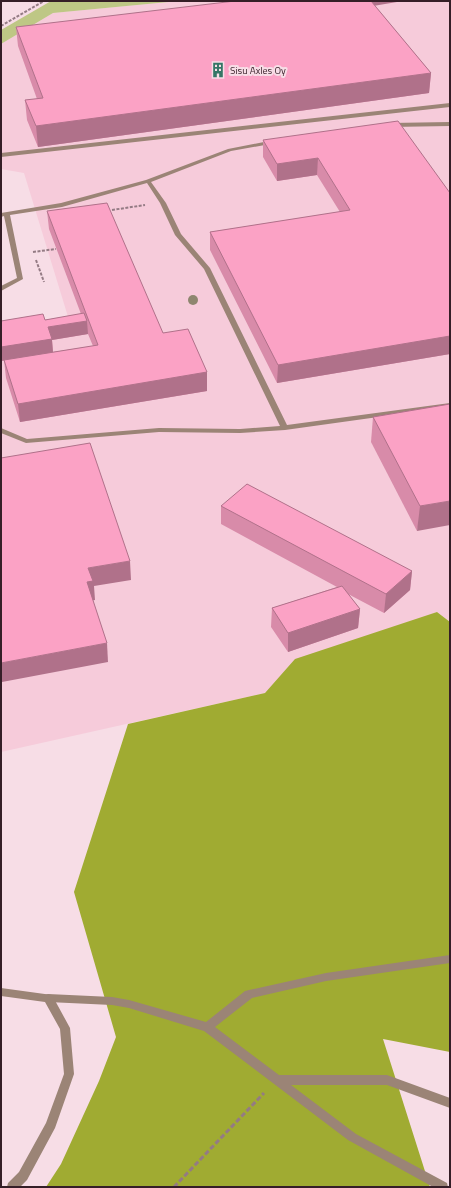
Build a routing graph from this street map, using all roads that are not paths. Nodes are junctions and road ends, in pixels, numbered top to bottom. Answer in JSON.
{"nodes":[{"id":1,"x":450,"y":105,"type":"edge"},
{"id":2,"x":450,"y":124,"type":"edge"},
{"id":3,"x":386,"y":126,"type":"edge"},
{"id":4,"x":279,"y":141,"type":"edge"},
{"id":5,"x":1,"y":155,"type":"edge"},
{"id":6,"x":148,"y":181,"type":"junction"},
{"id":7,"x":4,"y":215,"type":"edge"},
{"id":8,"x":1,"y":289,"type":"edge"},
{"id":9,"x":450,"y":405,"type":"edge"},
{"id":10,"x":285,"y":428,"type":"junction"},
{"id":11,"x":1,"y":430,"type":"edge"},
{"id":12,"x":450,"y":959,"type":"edge"},
{"id":13,"x":1,"y":992,"type":"edge"},
{"id":14,"x":48,"y":998,"type":"junction"},
{"id":15,"x":206,"y":1027,"type":"junction"},
{"id":16,"x":276,"y":1080,"type":"junction"},
{"id":17,"x":450,"y":1103,"type":"edge"},
{"id":18,"x":12,"y":1187,"type":"edge"},
{"id":19,"x":442,"y":1187,"type":"edge"}],
"edges":[{"from":1,"to":5,"type":"street"},
{"from":2,"to":3,"type":"street"},
{"from":4,"to":6,"type":"street"},
{"from":6,"to":7,"type":"street"},
{"from":6,"to":10,"type":"street"},
{"from":7,"to":8,"type":"street"},
{"from":9,"to":10,"type":"street"},
{"from":10,"to":11,"type":"street"},
{"from":12,"to":15,"type":"street"},
{"from":13,"to":14,"type":"street"},
{"from":14,"to":15,"type":"street"},
{"from":14,"to":18,"type":"street"},
{"from":15,"to":16,"type":"street"},
{"from":16,"to":17,"type":"street"},
{"from":16,"to":19,"type":"street"}]}
